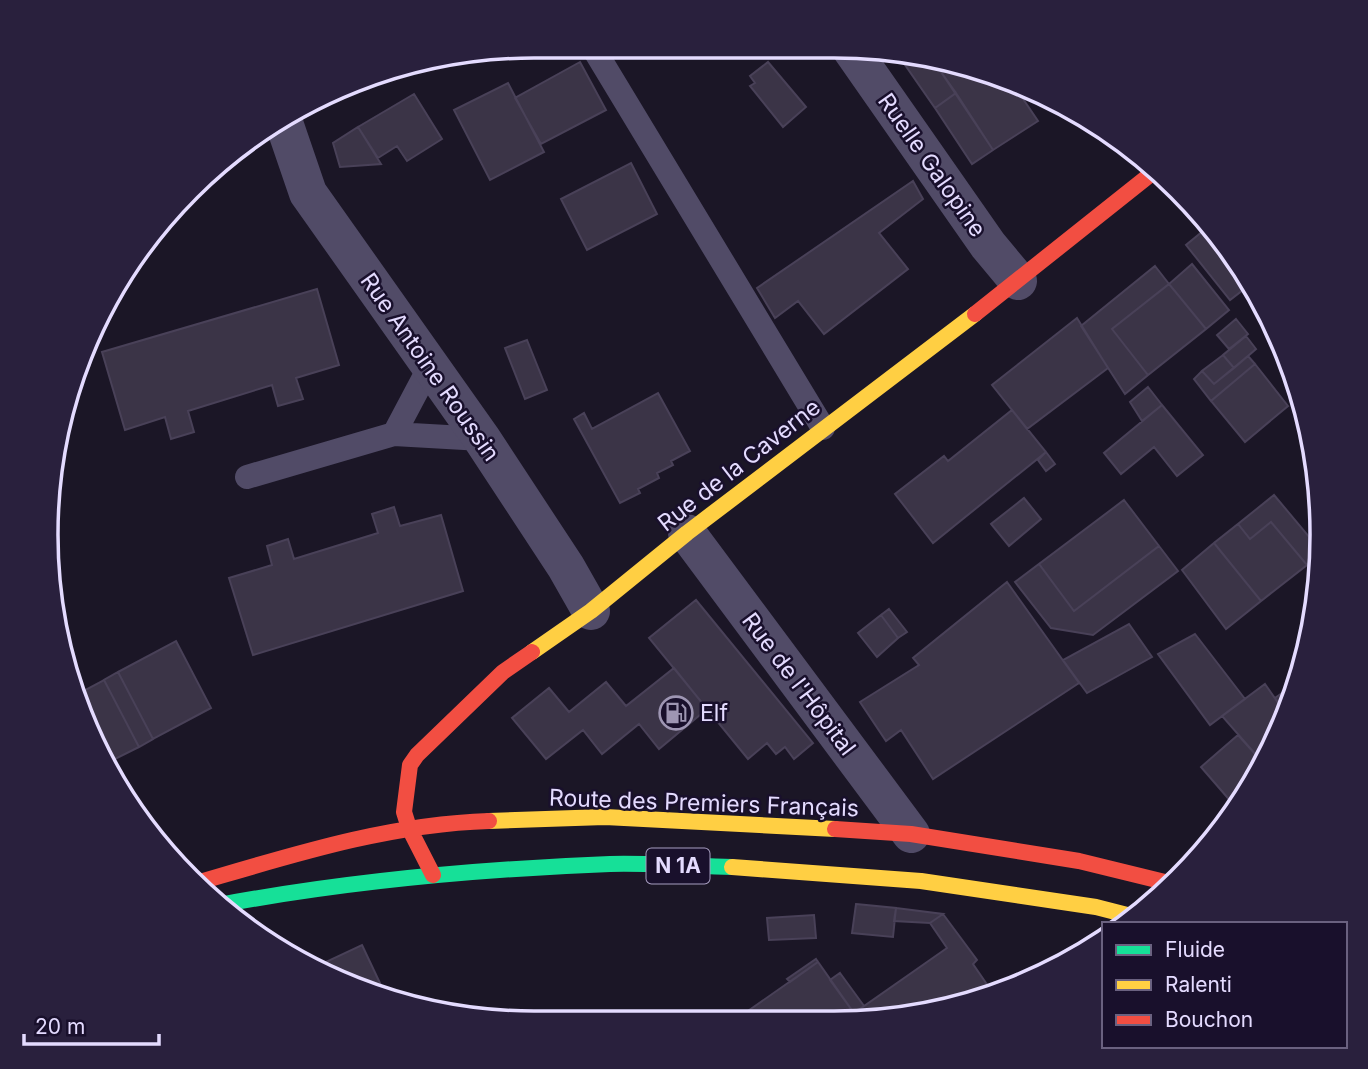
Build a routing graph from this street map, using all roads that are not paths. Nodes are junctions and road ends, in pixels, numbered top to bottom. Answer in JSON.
{"nodes":[{"id":1,"x":600,"y":58,"type":"edge"},
{"id":2,"x":857,"y":59,"type":"edge"},
{"id":3,"x":286,"y":128,"type":"edge"},
{"id":4,"x":1148,"y":176,"type":"edge"},
{"id":5,"x":1018,"y":281,"type":"junction"},
{"id":6,"x":430,"y":366,"type":"junction"},
{"id":7,"x":823,"y":428,"type":"junction"},
{"id":8,"x":394,"y":434,"type":"junction"},
{"id":9,"x":482,"y":439,"type":"junction"},
{"id":10,"x":247,"y":477,"type":"dead end"},
{"id":11,"x":687,"y":533,"type":"junction"},
{"id":12,"x":591,"y":611,"type":"junction"},
{"id":13,"x":409,"y":828,"type":"junction"},
{"id":14,"x":911,"y":834,"type":"junction"},
{"id":15,"x":433,"y":875,"type":"junction"},
{"id":16,"x":206,"y":880,"type":"edge"},
{"id":17,"x":1161,"y":881,"type":"edge"},
{"id":18,"x":232,"y":903,"type":"edge"},
{"id":19,"x":1122,"y":914,"type":"edge"}],
"edges":[{"from":1,"to":7,"type":"lane"},
{"from":2,"to":5,"type":"street","name":"Ruelle Galopine"},
{"from":3,"to":6,"type":"street","name":"Rue Antoine Roussin"},
{"from":4,"to":5,"type":"main road","name":"Rue de la Caverne"},
{"from":5,"to":7,"type":"main road","name":"Rue de la Caverne"},
{"from":6,"to":8,"type":"lane"},
{"from":6,"to":9,"type":"street","name":"Rue Antoine Roussin"},
{"from":7,"to":11,"type":"main road","name":"Rue de la Caverne"},
{"from":8,"to":9,"type":"lane"},
{"from":8,"to":10,"type":"lane"},
{"from":9,"to":12,"type":"street","name":"Rue Antoine Roussin"},
{"from":11,"to":12,"type":"main road","name":"Rue de la Caverne"},
{"from":11,"to":14,"type":"street","name":"Rue de l'Hôpital"},
{"from":12,"to":13,"type":"main road","name":"Rue de la Caverne"},
{"from":13,"to":14,"type":"main road","name":"Route des Premiers Français","number":"N 1A"},
{"from":13,"to":15,"type":"main road"},
{"from":13,"to":16,"type":"main road","name":"Route des Premiers Français","number":"N 1A"},
{"from":14,"to":17,"type":"main road","name":"Route des Premiers Français","number":"N 1A"},
{"from":15,"to":18,"type":"main road","number":"N 1A"},
{"from":15,"to":19,"type":"main road","number":"N 1A"}]}
